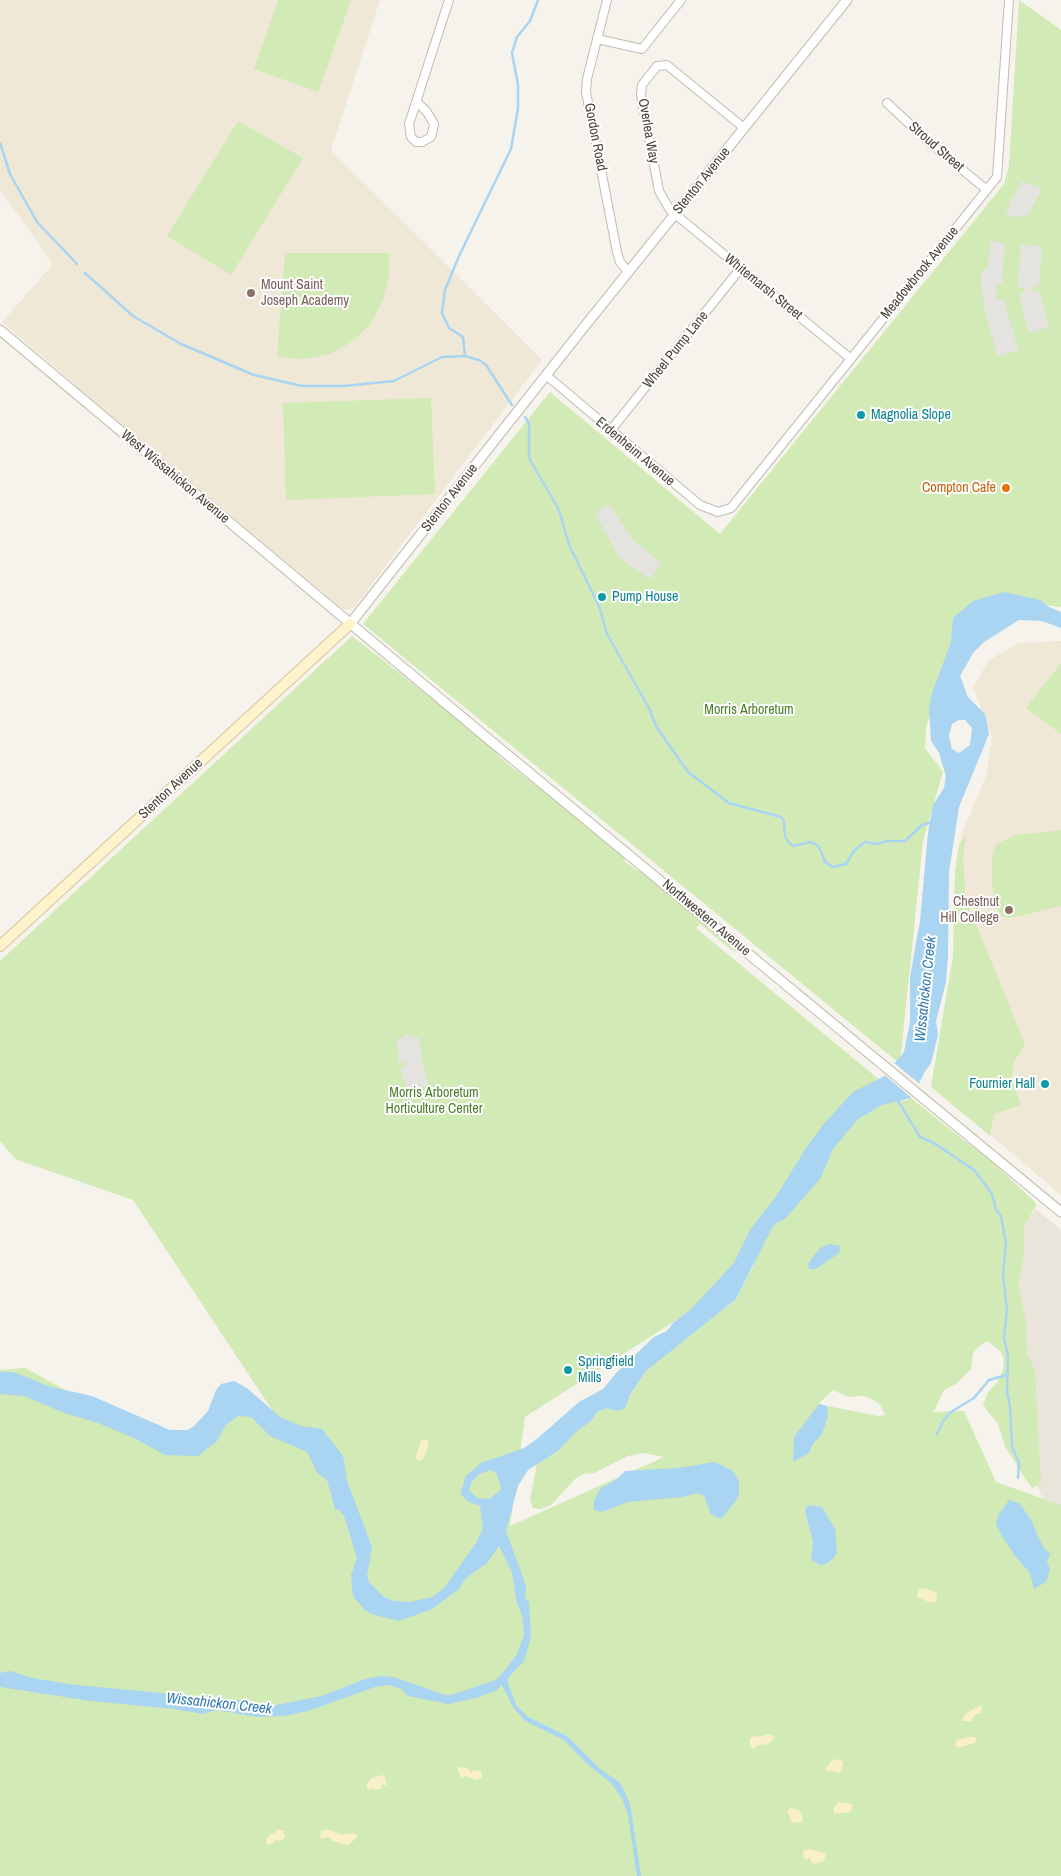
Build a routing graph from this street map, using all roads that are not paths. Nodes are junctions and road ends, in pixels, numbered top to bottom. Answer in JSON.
{"nodes":[{"id":1,"x":449,"y":0,"type":"edge"},
{"id":2,"x":607,"y":0,"type":"edge"},
{"id":3,"x":681,"y":0,"type":"edge"},
{"id":4,"x":847,"y":0,"type":"edge"},
{"id":5,"x":1009,"y":0,"type":"edge"},
{"id":6,"x":597,"y":39,"type":"junction"},
{"id":7,"x":417,"y":102,"type":"junction"},
{"id":8,"x":887,"y":103,"type":"dead end"},
{"id":9,"x":744,"y":128,"type":"junction"},
{"id":10,"x":987,"y":190,"type":"junction"},
{"id":11,"x":674,"y":215,"type":"junction"},
{"id":12,"x":740,"y":269,"type":"junction"},
{"id":13,"x":628,"y":272,"type":"junction"},
{"id":14,"x":0,"y":330,"type":"edge"},
{"id":15,"x":852,"y":359,"type":"junction"},
{"id":16,"x":546,"y":375,"type":"junction"},
{"id":17,"x":611,"y":430,"type":"junction"},
{"id":18,"x":730,"y":508,"type":"joint"},
{"id":19,"x":350,"y":624,"type":"junction"},
{"id":20,"x":0,"y":946,"type":"edge"},
{"id":21,"x":1061,"y":1212,"type":"edge"}],
"edges":[{"from":1,"to":7,"type":"street"},
{"from":2,"to":6,"type":"street","name":"Gordon Road"},
{"from":3,"to":6,"type":"street"},
{"from":4,"to":9,"type":"street","name":"Stenton Avenue"},
{"from":5,"to":10,"type":"street","name":"Meadowbrook Avenue"},
{"from":6,"to":13,"type":"street","name":"Gordon Road"},
{"from":7,"to":7,"type":"street"},
{"from":8,"to":10,"type":"street","name":"Stroud Street"},
{"from":9,"to":11,"type":"street","name":"Stenton Avenue"},
{"from":9,"to":11,"type":"street","name":"Overlea Way"},
{"from":10,"to":15,"type":"street","name":"Meadowbrook Avenue"},
{"from":11,"to":12,"type":"street","name":"Whitemarsh Street"},
{"from":11,"to":13,"type":"street","name":"Stenton Avenue"},
{"from":12,"to":15,"type":"street","name":"Whitemarsh Street"},
{"from":12,"to":17,"type":"street","name":"Wheel Pump Lane"},
{"from":13,"to":16,"type":"street","name":"Stenton Avenue"},
{"from":14,"to":19,"type":"street","name":"West Wissahickon Avenue"},
{"from":15,"to":18,"type":"street","name":"Meadowbrook Avenue"},
{"from":16,"to":17,"type":"street","name":"Erdenheim Avenue"},
{"from":16,"to":19,"type":"street","name":"Stenton Avenue"},
{"from":17,"to":18,"type":"street","name":"Erdenheim Avenue"},
{"from":19,"to":20,"type":"main road","name":"Stenton Avenue"},
{"from":19,"to":21,"type":"street","name":"Northwestern Avenue"}]}
